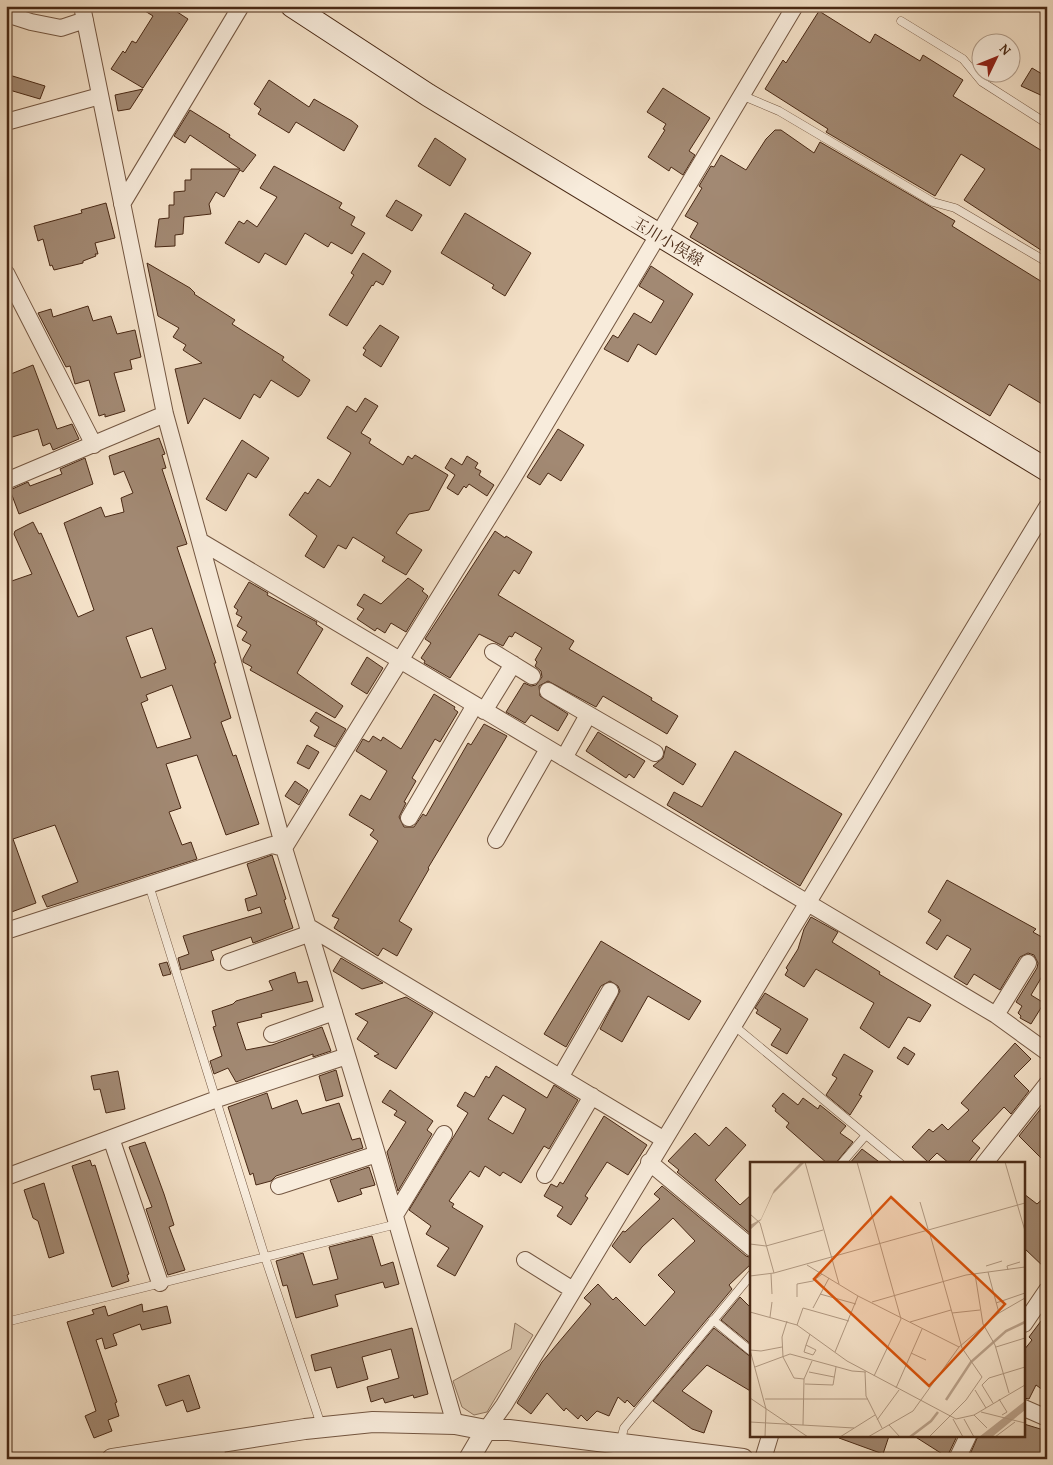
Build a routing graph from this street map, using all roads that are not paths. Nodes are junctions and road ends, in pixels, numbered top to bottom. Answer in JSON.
{"nodes":[{"id":1,"x":241,"y":6,"type":"edge"},
{"id":2,"x":292,"y":6,"type":"edge"},
{"id":3,"x":795,"y":6,"type":"edge"},
{"id":4,"x":83,"y":13,"type":"edge"},
{"id":5,"x":6,"y":14,"type":"edge"},
{"id":6,"x":901,"y":21,"type":"dead end"},
{"id":7,"x":741,"y":95,"type":"junction"},
{"id":8,"x":100,"y":96,"type":"junction"},
{"id":9,"x":1047,"y":116,"type":"edge"},
{"id":10,"x":6,"y":122,"type":"edge"},
{"id":11,"x":122,"y":204,"type":"junction"},
{"id":12,"x":657,"y":234,"type":"junction"},
{"id":13,"x":1047,"y":262,"type":"edge"},
{"id":14,"x":6,"y":273,"type":"edge"},
{"id":15,"x":165,"y":414,"type":"junction"},
{"id":16,"x":94,"y":445,"type":"junction"},
{"id":17,"x":1047,"y":470,"type":"edge"},
{"id":18,"x":6,"y":481,"type":"edge"},
{"id":19,"x":1047,"y":507,"type":"edge"},
{"id":20,"x":200,"y":541,"type":"junction"},
{"id":21,"x":493,"y":652,"type":"dead end"},
{"id":22,"x":400,"y":661,"type":"junction"},
{"id":23,"x":513,"y":664,"type":"junction"},
{"id":24,"x":532,"y":676,"type":"dead end"},
{"id":25,"x":548,"y":691,"type":"dead end"},
{"id":26,"x":479,"y":708,"type":"junction"},
{"id":27,"x":588,"y":715,"type":"junction"},
{"id":28,"x":548,"y":749,"type":"junction"},
{"id":29,"x":655,"y":753,"type":"dead end"},
{"id":30,"x":564,"y":758,"type":"junction"},
{"id":31,"x":409,"y":818,"type":"dead end"},
{"id":32,"x":496,"y":840,"type":"dead end"},
{"id":33,"x":284,"y":848,"type":"junction"},
{"id":34,"x":149,"y":885,"type":"junction"},
{"id":35,"x":807,"y":902,"type":"junction"},
{"id":36,"x":310,"y":930,"type":"junction"},
{"id":37,"x":6,"y":931,"type":"edge"},
{"id":38,"x":229,"y":962,"type":"dead end"},
{"id":39,"x":1028,"y":963,"type":"dead end"},
{"id":40,"x":610,"y":991,"type":"dead end"},
{"id":41,"x":334,"y":1012,"type":"junction"},
{"id":42,"x":996,"y":1015,"type":"junction"},
{"id":43,"x":732,"y":1024,"type":"junction"},
{"id":44,"x":272,"y":1034,"type":"dead end"},
{"id":45,"x":1047,"y":1052,"type":"edge"},
{"id":46,"x":347,"y":1056,"type":"junction"},
{"id":47,"x":561,"y":1076,"type":"junction"},
{"id":48,"x":1047,"y":1084,"type":"edge"},
{"id":49,"x":592,"y":1096,"type":"junction"},
{"id":50,"x":217,"y":1099,"type":"junction"},
{"id":51,"x":444,"y":1134,"type":"dead end"},
{"id":52,"x":866,"y":1135,"type":"junction"},
{"id":53,"x":111,"y":1138,"type":"junction"},
{"id":54,"x":663,"y":1138,"type":"junction"},
{"id":55,"x":377,"y":1154,"type":"junction"},
{"id":56,"x":649,"y":1162,"type":"junction"},
{"id":57,"x":843,"y":1162,"type":"edge"},
{"id":58,"x":899,"y":1162,"type":"edge"},
{"id":59,"x":986,"y":1162,"type":"edge"},
{"id":60,"x":545,"y":1175,"type":"dead end"},
{"id":61,"x":6,"y":1178,"type":"edge"},
{"id":62,"x":278,"y":1186,"type":"dead end"},
{"id":63,"x":396,"y":1220,"type":"junction"},
{"id":64,"x":750,"y":1246,"type":"edge"},
{"id":65,"x":265,"y":1257,"type":"junction"},
{"id":66,"x":525,"y":1260,"type":"dead end"},
{"id":67,"x":750,"y":1276,"type":"edge"},
{"id":68,"x":160,"y":1283,"type":"junction"},
{"id":69,"x":572,"y":1290,"type":"junction"},
{"id":70,"x":1047,"y":1290,"type":"edge"},
{"id":71,"x":1026,"y":1314,"type":"edge"},
{"id":72,"x":713,"y":1320,"type":"junction"},
{"id":73,"x":6,"y":1322,"type":"edge"},
{"id":74,"x":750,"y":1350,"type":"edge"},
{"id":75,"x":1026,"y":1409,"type":"edge"},
{"id":76,"x":1047,"y":1418,"type":"edge"},
{"id":77,"x":455,"y":1424,"type":"junction"},
{"id":78,"x":322,"y":1427,"type":"junction"},
{"id":79,"x":486,"y":1430,"type":"junction"},
{"id":80,"x":769,"y":1438,"type":"edge"},
{"id":81,"x":967,"y":1438,"type":"edge"},
{"id":82,"x":620,"y":1443,"type":"junction"},
{"id":83,"x":220,"y":1450,"type":"edge"},
{"id":84,"x":112,"y":1459,"type":"edge"},
{"id":85,"x":468,"y":1459,"type":"edge"},
{"id":86,"x":743,"y":1459,"type":"edge"},
{"id":87,"x":763,"y":1459,"type":"edge"},
{"id":88,"x":957,"y":1459,"type":"edge"}],
"edges":[{"from":1,"to":11,"type":"street"},
{"from":2,"to":12,"type":"main road","name":"玉川小俣線"},
{"from":3,"to":7,"type":"street"},
{"from":4,"to":5,"type":"street"},
{"from":4,"to":8,"type":"street"},
{"from":6,"to":9,"type":"lane"},
{"from":7,"to":12,"type":"street"},
{"from":7,"to":13,"type":"lane"},
{"from":8,"to":10,"type":"street"},
{"from":8,"to":11,"type":"street"},
{"from":11,"to":15,"type":"street"},
{"from":12,"to":17,"type":"main road","name":"玉川小俣線"},
{"from":12,"to":22,"type":"street"},
{"from":14,"to":16,"type":"street"},
{"from":15,"to":16,"type":"street"},
{"from":15,"to":20,"type":"street"},
{"from":16,"to":18,"type":"street"},
{"from":19,"to":35,"type":"street"},
{"from":20,"to":22,"type":"street"},
{"from":20,"to":33,"type":"street"},
{"from":21,"to":23,"type":"street"},
{"from":22,"to":26,"type":"street"},
{"from":22,"to":33,"type":"street"},
{"from":23,"to":24,"type":"street"},
{"from":23,"to":26,"type":"street"},
{"from":25,"to":27,"type":"street"},
{"from":26,"to":28,"type":"street"},
{"from":26,"to":31,"type":"street"},
{"from":27,"to":29,"type":"street"},
{"from":27,"to":30,"type":"street"},
{"from":28,"to":30,"type":"street"},
{"from":28,"to":32,"type":"street"},
{"from":30,"to":35,"type":"street"},
{"from":33,"to":34,"type":"street"},
{"from":33,"to":36,"type":"street"},
{"from":34,"to":37,"type":"street"},
{"from":34,"to":50,"type":"lane"},
{"from":35,"to":42,"type":"street"},
{"from":35,"to":43,"type":"street"},
{"from":36,"to":38,"type":"street"},
{"from":36,"to":41,"type":"street"},
{"from":36,"to":47,"type":"street"},
{"from":39,"to":42,"type":"street"},
{"from":40,"to":47,"type":"street"},
{"from":41,"to":44,"type":"street"},
{"from":41,"to":46,"type":"street"},
{"from":42,"to":45,"type":"street"},
{"from":43,"to":52,"type":"lane"},
{"from":43,"to":54,"type":"street"},
{"from":46,"to":50,"type":"street"},
{"from":46,"to":55,"type":"street"},
{"from":47,"to":49,"type":"street"},
{"from":48,"to":59,"type":"street"},
{"from":49,"to":54,"type":"street"},
{"from":49,"to":60,"type":"street"},
{"from":50,"to":53,"type":"street"},
{"from":50,"to":65,"type":"lane"},
{"from":51,"to":63,"type":"street"},
{"from":52,"to":57,"type":"lane"},
{"from":52,"to":58,"type":"lane"},
{"from":53,"to":61,"type":"street"},
{"from":53,"to":68,"type":"street"},
{"from":54,"to":56,"type":"street"},
{"from":55,"to":62,"type":"street"},
{"from":55,"to":63,"type":"street"},
{"from":56,"to":64,"type":"street"},
{"from":56,"to":69,"type":"street"},
{"from":63,"to":65,"type":"lane"},
{"from":63,"to":77,"type":"street"},
{"from":65,"to":68,"type":"lane"},
{"from":65,"to":78,"type":"lane"},
{"from":66,"to":69,"type":"street"},
{"from":67,"to":72,"type":"lane"},
{"from":68,"to":73,"type":"lane"},
{"from":69,"to":79,"type":"street"},
{"from":70,"to":71,"type":"street"},
{"from":72,"to":74,"type":"lane"},
{"from":72,"to":82,"type":"lane"},
{"from":75,"to":76,"type":"street"},
{"from":77,"to":78,"type":"street"},
{"from":77,"to":79,"type":"street"},
{"from":78,"to":83,"type":"street"},
{"from":79,"to":82,"type":"street"},
{"from":79,"to":85,"type":"street"},
{"from":80,"to":87,"type":"street"},
{"from":81,"to":88,"type":"street"},
{"from":82,"to":86,"type":"street"},
{"from":83,"to":84,"type":"street"}]}
